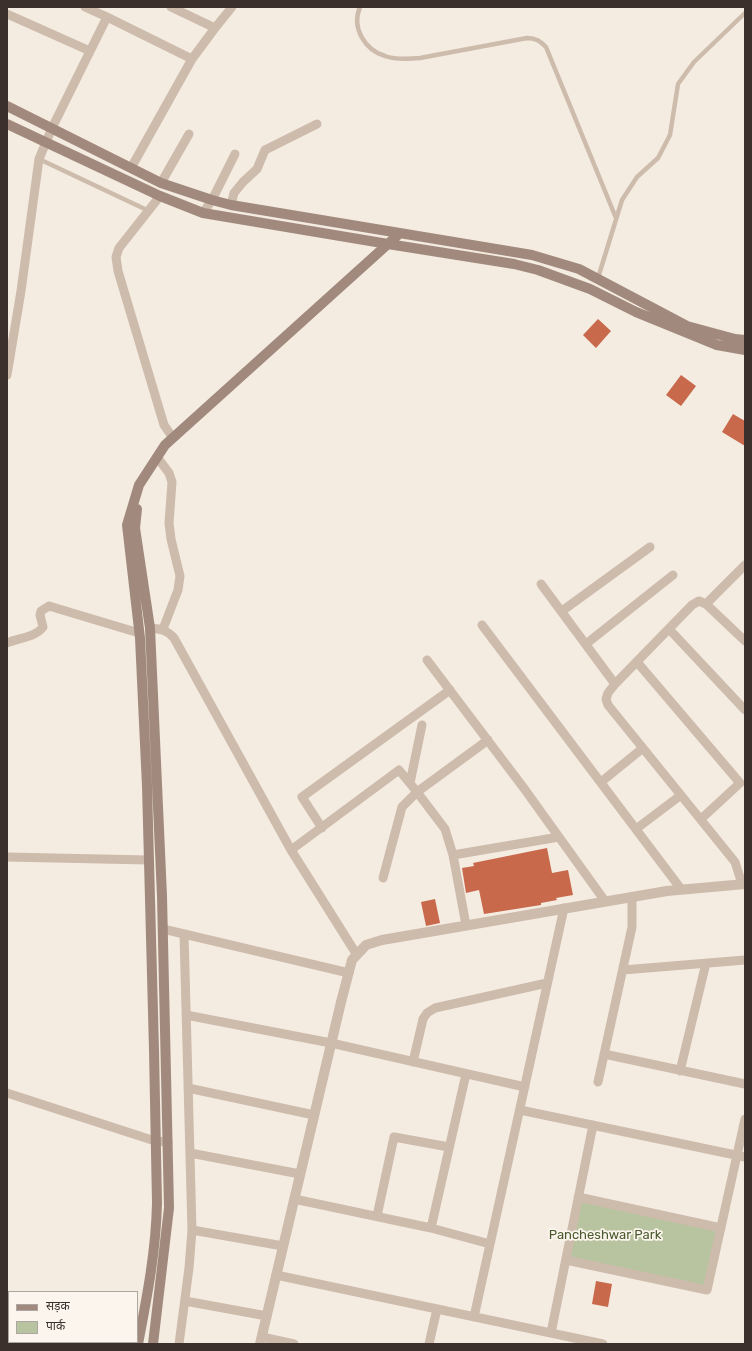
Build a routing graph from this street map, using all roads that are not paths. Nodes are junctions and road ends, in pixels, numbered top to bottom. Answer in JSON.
{"nodes":[{"id":1,"x":85,"y":7,"type":"edge"},
{"id":2,"x":171,"y":7,"type":"edge"},
{"id":3,"x":232,"y":7,"type":"edge"},
{"id":4,"x":360,"y":7,"type":"edge"},
{"id":5,"x":745,"y":13,"type":"edge"},
{"id":6,"x":7,"y":14,"type":"edge"},
{"id":7,"x":107,"y":17,"type":"junction"},
{"id":8,"x":215,"y":28,"type":"junction"},
{"id":9,"x":90,"y":51,"type":"junction"},
{"id":10,"x":192,"y":59,"type":"junction"},
{"id":11,"x":7,"y":106,"type":"edge"},
{"id":12,"x":7,"y":124,"type":"edge"},
{"id":13,"x":317,"y":124,"type":"dead end"},
{"id":14,"x":52,"y":128,"type":"junction"},
{"id":15,"x":189,"y":134,"type":"dead end"},
{"id":16,"x":45,"y":143,"type":"junction"},
{"id":17,"x":235,"y":154,"type":"dead end"},
{"id":18,"x":39,"y":159,"type":"junction"},
{"id":19,"x":131,"y":168,"type":"junction"},
{"id":20,"x":161,"y":182,"type":"junction"},
{"id":21,"x":160,"y":196,"type":"junction"},
{"id":22,"x":212,"y":200,"type":"junction"},
{"id":23,"x":230,"y":205,"type":"junction"},
{"id":24,"x":149,"y":211,"type":"junction"},
{"id":25,"x":203,"y":213,"type":"junction"},
{"id":26,"x":616,"y":218,"type":"junction"},
{"id":27,"x":399,"y":234,"type":"junction"},
{"id":28,"x":388,"y":244,"type":"junction"},
{"id":29,"x":598,"y":278,"type":"junction"},
{"id":30,"x":745,"y":340,"type":"edge"},
{"id":31,"x":745,"y":350,"type":"edge"},
{"id":32,"x":7,"y":375,"type":"edge"},
{"id":33,"x":173,"y":438,"type":"junction"},
{"id":34,"x":157,"y":457,"type":"junction"},
{"id":35,"x":139,"y":485,"type":"junction"},
{"id":36,"x":650,"y":546,"type":"dead end"},
{"id":37,"x":745,"y":565,"type":"edge"},
{"id":38,"x":673,"y":574,"type":"dead end"},
{"id":39,"x":541,"y":584,"type":"dead end"},
{"id":40,"x":706,"y":604,"type":"junction"},
{"id":41,"x":562,"y":611,"type":"junction"},
{"id":42,"x":482,"y":625,"type":"dead end"},
{"id":43,"x":150,"y":628,"type":"junction"},
{"id":44,"x":162,"y":629,"type":"junction"},
{"id":45,"x":669,"y":629,"type":"junction"},
{"id":46,"x":139,"y":633,"type":"junction"},
{"id":47,"x":745,"y":641,"type":"edge"},
{"id":48,"x":7,"y":643,"type":"edge"},
{"id":49,"x":586,"y":644,"type":"junction"},
{"id":50,"x":427,"y":660,"type":"dead end"},
{"id":51,"x":637,"y":662,"type":"junction"},
{"id":52,"x":616,"y":684,"type":"junction"},
{"id":53,"x":450,"y":690,"type":"junction"},
{"id":54,"x":745,"y":710,"type":"edge"},
{"id":55,"x":422,"y":725,"type":"dead end"},
{"id":56,"x":488,"y":740,"type":"junction"},
{"id":57,"x":643,"y":748,"type":"junction"},
{"id":58,"x":601,"y":782,"type":"junction"},
{"id":59,"x":410,"y":783,"type":"junction"},
{"id":60,"x":742,"y":786,"type":"edge"},
{"id":61,"x":417,"y":792,"type":"junction"},
{"id":62,"x":682,"y":795,"type":"junction"},
{"id":63,"x":701,"y":819,"type":"junction"},
{"id":64,"x":322,"y":828,"type":"junction"},
{"id":65,"x":636,"y":829,"type":"junction"},
{"id":66,"x":559,"y":837,"type":"junction"},
{"id":67,"x":291,"y":850,"type":"junction"},
{"id":68,"x":453,"y":855,"type":"junction"},
{"id":69,"x":7,"y":857,"type":"edge"},
{"id":70,"x":149,"y":860,"type":"junction"},
{"id":71,"x":383,"y":878,"type":"dead end"},
{"id":72,"x":744,"y":884,"type":"edge"},
{"id":73,"x":681,"y":890,"type":"junction"},
{"id":74,"x":632,"y":897,"type":"junction"},
{"id":75,"x":605,"y":901,"type":"junction"},
{"id":76,"x":564,"y":908,"type":"junction"},
{"id":77,"x":466,"y":925,"type":"junction"},
{"id":78,"x":163,"y":930,"type":"junction"},
{"id":79,"x":184,"y":934,"type":"junction"},
{"id":80,"x":357,"y":955,"type":"junction"},
{"id":81,"x":745,"y":960,"type":"edge"},
{"id":82,"x":706,"y":963,"type":"junction"},
{"id":83,"x":623,"y":970,"type":"junction"},
{"id":84,"x":349,"y":973,"type":"junction"},
{"id":85,"x":547,"y":983,"type":"junction"},
{"id":86,"x":186,"y":1016,"type":"junction"},
{"id":87,"x":331,"y":1043,"type":"junction"},
{"id":88,"x":604,"y":1054,"type":"junction"},
{"id":89,"x":413,"y":1062,"type":"junction"},
{"id":90,"x":680,"y":1070,"type":"junction"},
{"id":91,"x":466,"y":1074,"type":"junction"},
{"id":92,"x":598,"y":1082,"type":"dead end"},
{"id":93,"x":745,"y":1084,"type":"edge"},
{"id":94,"x":524,"y":1087,"type":"junction"},
{"id":95,"x":188,"y":1088,"type":"junction"},
{"id":96,"x":7,"y":1093,"type":"edge"},
{"id":97,"x":520,"y":1110,"type":"junction"},
{"id":98,"x":314,"y":1115,"type":"junction"},
{"id":99,"x":745,"y":1119,"type":"edge"},
{"id":100,"x":593,"y":1125,"type":"junction"},
{"id":101,"x":155,"y":1141,"type":"junction"},
{"id":102,"x":168,"y":1142,"type":"junction"},
{"id":103,"x":449,"y":1147,"type":"junction"},
{"id":104,"x":190,"y":1153,"type":"junction"},
{"id":105,"x":741,"y":1156,"type":"edge"},
{"id":106,"x":300,"y":1174,"type":"junction"},
{"id":107,"x":578,"y":1197,"type":"junction"},
{"id":108,"x":294,"y":1199,"type":"junction"},
{"id":109,"x":377,"y":1216,"type":"junction"},
{"id":110,"x":431,"y":1228,"type":"junction"},
{"id":111,"x":721,"y":1228,"type":"junction"},
{"id":112,"x":192,"y":1230,"type":"junction"},
{"id":113,"x":490,"y":1244,"type":"junction"},
{"id":114,"x":283,"y":1246,"type":"junction"},
{"id":115,"x":566,"y":1260,"type":"junction"},
{"id":116,"x":276,"y":1275,"type":"junction"},
{"id":117,"x":185,"y":1301,"type":"junction"},
{"id":118,"x":437,"y":1309,"type":"junction"},
{"id":119,"x":267,"y":1316,"type":"junction"},
{"id":120,"x":474,"y":1317,"type":"junction"},
{"id":121,"x":139,"y":1330,"type":"edge"},
{"id":122,"x":551,"y":1333,"type":"junction"},
{"id":123,"x":261,"y":1340,"type":"edge"},
{"id":124,"x":138,"y":1344,"type":"edge"},
{"id":125,"x":154,"y":1344,"type":"edge"},
{"id":126,"x":179,"y":1344,"type":"edge"},
{"id":127,"x":294,"y":1344,"type":"edge"},
{"id":128,"x":428,"y":1344,"type":"edge"},
{"id":129,"x":603,"y":1344,"type":"edge"}],
"edges":[{"from":1,"to":7,"type":"street"},
{"from":2,"to":8,"type":"street"},
{"from":3,"to":8,"type":"street"},
{"from":4,"to":26,"type":"lane"},
{"from":5,"to":26,"type":"lane"},
{"from":6,"to":9,"type":"street"},
{"from":7,"to":9,"type":"street"},
{"from":7,"to":10,"type":"street"},
{"from":8,"to":10,"type":"street"},
{"from":9,"to":14,"type":"street"},
{"from":10,"to":19,"type":"street"},
{"from":11,"to":14,"type":"main road"},
{"from":12,"to":16,"type":"main road"},
{"from":13,"to":23,"type":"street"},
{"from":14,"to":16,"type":"street"},
{"from":14,"to":19,"type":"main road"},
{"from":15,"to":20,"type":"street"},
{"from":16,"to":18,"type":"street"},
{"from":16,"to":21,"type":"main road"},
{"from":17,"to":22,"type":"street"},
{"from":18,"to":24,"type":"lane"},
{"from":18,"to":32,"type":"street"},
{"from":19,"to":20,"type":"main road"},
{"from":20,"to":22,"type":"main road"},
{"from":21,"to":24,"type":"street"},
{"from":21,"to":25,"type":"main road"},
{"from":22,"to":23,"type":"main road"},
{"from":22,"to":25,"type":"street"},
{"from":23,"to":27,"type":"main road"},
{"from":24,"to":33,"type":"street"},
{"from":25,"to":28,"type":"main road"},
{"from":26,"to":29,"type":"lane"},
{"from":27,"to":28,"type":"main road"},
{"from":27,"to":29,"type":"main road"},
{"from":28,"to":31,"type":"main road"},
{"from":28,"to":33,"type":"main road"},
{"from":29,"to":30,"type":"main road"},
{"from":33,"to":34,"type":"main road"},
{"from":34,"to":35,"type":"main road"},
{"from":34,"to":44,"type":"street"},
{"from":35,"to":43,"type":"main road"},
{"from":35,"to":46,"type":"main road"},
{"from":36,"to":41,"type":"street"},
{"from":37,"to":40,"type":"street"},
{"from":38,"to":49,"type":"street"},
{"from":39,"to":41,"type":"street"},
{"from":40,"to":45,"type":"street"},
{"from":40,"to":47,"type":"street"},
{"from":41,"to":49,"type":"street"},
{"from":42,"to":58,"type":"street"},
{"from":43,"to":44,"type":"street"},
{"from":43,"to":78,"type":"main road"},
{"from":44,"to":67,"type":"street"},
{"from":45,"to":51,"type":"street"},
{"from":45,"to":54,"type":"street"},
{"from":46,"to":48,"type":"street"},
{"from":46,"to":70,"type":"main road"},
{"from":49,"to":52,"type":"street"},
{"from":50,"to":53,"type":"street"},
{"from":51,"to":52,"type":"street"},
{"from":51,"to":60,"type":"street"},
{"from":52,"to":57,"type":"street"},
{"from":53,"to":56,"type":"street"},
{"from":53,"to":64,"type":"street"},
{"from":55,"to":59,"type":"street"},
{"from":56,"to":61,"type":"street"},
{"from":56,"to":66,"type":"street"},
{"from":57,"to":58,"type":"street"},
{"from":57,"to":62,"type":"street"},
{"from":58,"to":65,"type":"street"},
{"from":59,"to":61,"type":"street"},
{"from":59,"to":64,"type":"street"},
{"from":60,"to":63,"type":"street"},
{"from":61,"to":68,"type":"street"},
{"from":61,"to":71,"type":"street"},
{"from":62,"to":63,"type":"street"},
{"from":62,"to":65,"type":"street"},
{"from":63,"to":72,"type":"street"},
{"from":64,"to":67,"type":"street"},
{"from":65,"to":73,"type":"street"},
{"from":66,"to":68,"type":"street"},
{"from":66,"to":75,"type":"street"},
{"from":67,"to":80,"type":"street"},
{"from":68,"to":77,"type":"street"},
{"from":69,"to":70,"type":"street"},
{"from":70,"to":101,"type":"main road"},
{"from":72,"to":73,"type":"street"},
{"from":73,"to":74,"type":"street"},
{"from":74,"to":75,"type":"street"},
{"from":74,"to":83,"type":"street"},
{"from":75,"to":76,"type":"street"},
{"from":76,"to":77,"type":"street"},
{"from":76,"to":85,"type":"street"},
{"from":77,"to":80,"type":"street"},
{"from":78,"to":79,"type":"street"},
{"from":78,"to":102,"type":"main road"},
{"from":79,"to":84,"type":"street"},
{"from":79,"to":86,"type":"street"},
{"from":80,"to":84,"type":"street"},
{"from":81,"to":82,"type":"street"},
{"from":82,"to":83,"type":"street"},
{"from":82,"to":90,"type":"street"},
{"from":83,"to":88,"type":"street"},
{"from":84,"to":87,"type":"street"},
{"from":85,"to":89,"type":"street"},
{"from":85,"to":94,"type":"street"},
{"from":86,"to":87,"type":"street"},
{"from":86,"to":95,"type":"street"},
{"from":87,"to":89,"type":"street"},
{"from":87,"to":98,"type":"street"},
{"from":88,"to":90,"type":"street"},
{"from":88,"to":92,"type":"street"},
{"from":89,"to":91,"type":"street"},
{"from":90,"to":93,"type":"street"},
{"from":91,"to":94,"type":"street"},
{"from":91,"to":103,"type":"street"},
{"from":94,"to":97,"type":"street"},
{"from":95,"to":98,"type":"street"},
{"from":95,"to":104,"type":"street"},
{"from":96,"to":101,"type":"street"},
{"from":97,"to":100,"type":"street"},
{"from":97,"to":113,"type":"street"},
{"from":98,"to":106,"type":"street"},
{"from":99,"to":105,"type":"street"},
{"from":100,"to":105,"type":"street"},
{"from":100,"to":107,"type":"street"},
{"from":101,"to":102,"type":"street"},
{"from":101,"to":121,"type":"main road"},
{"from":102,"to":125,"type":"main road"},
{"from":103,"to":109,"type":"street"},
{"from":103,"to":110,"type":"street"},
{"from":104,"to":106,"type":"street"},
{"from":104,"to":112,"type":"street"},
{"from":105,"to":111,"type":"street"},
{"from":106,"to":108,"type":"street"},
{"from":107,"to":111,"type":"street"},
{"from":107,"to":115,"type":"street"},
{"from":108,"to":109,"type":"street"},
{"from":108,"to":114,"type":"street"},
{"from":109,"to":110,"type":"street"},
{"from":110,"to":113,"type":"street"},
{"from":111,"to":115,"type":"street"},
{"from":112,"to":114,"type":"street"},
{"from":112,"to":117,"type":"street"},
{"from":113,"to":120,"type":"street"},
{"from":114,"to":116,"type":"street"},
{"from":115,"to":122,"type":"street"},
{"from":116,"to":118,"type":"street"},
{"from":116,"to":119,"type":"street"},
{"from":117,"to":119,"type":"street"},
{"from":117,"to":126,"type":"street"},
{"from":118,"to":120,"type":"street"},
{"from":118,"to":128,"type":"street"},
{"from":119,"to":123,"type":"street"},
{"from":120,"to":122,"type":"street"},
{"from":121,"to":124,"type":"main road"},
{"from":122,"to":129,"type":"street"},
{"from":123,"to":127,"type":"street"}]}
